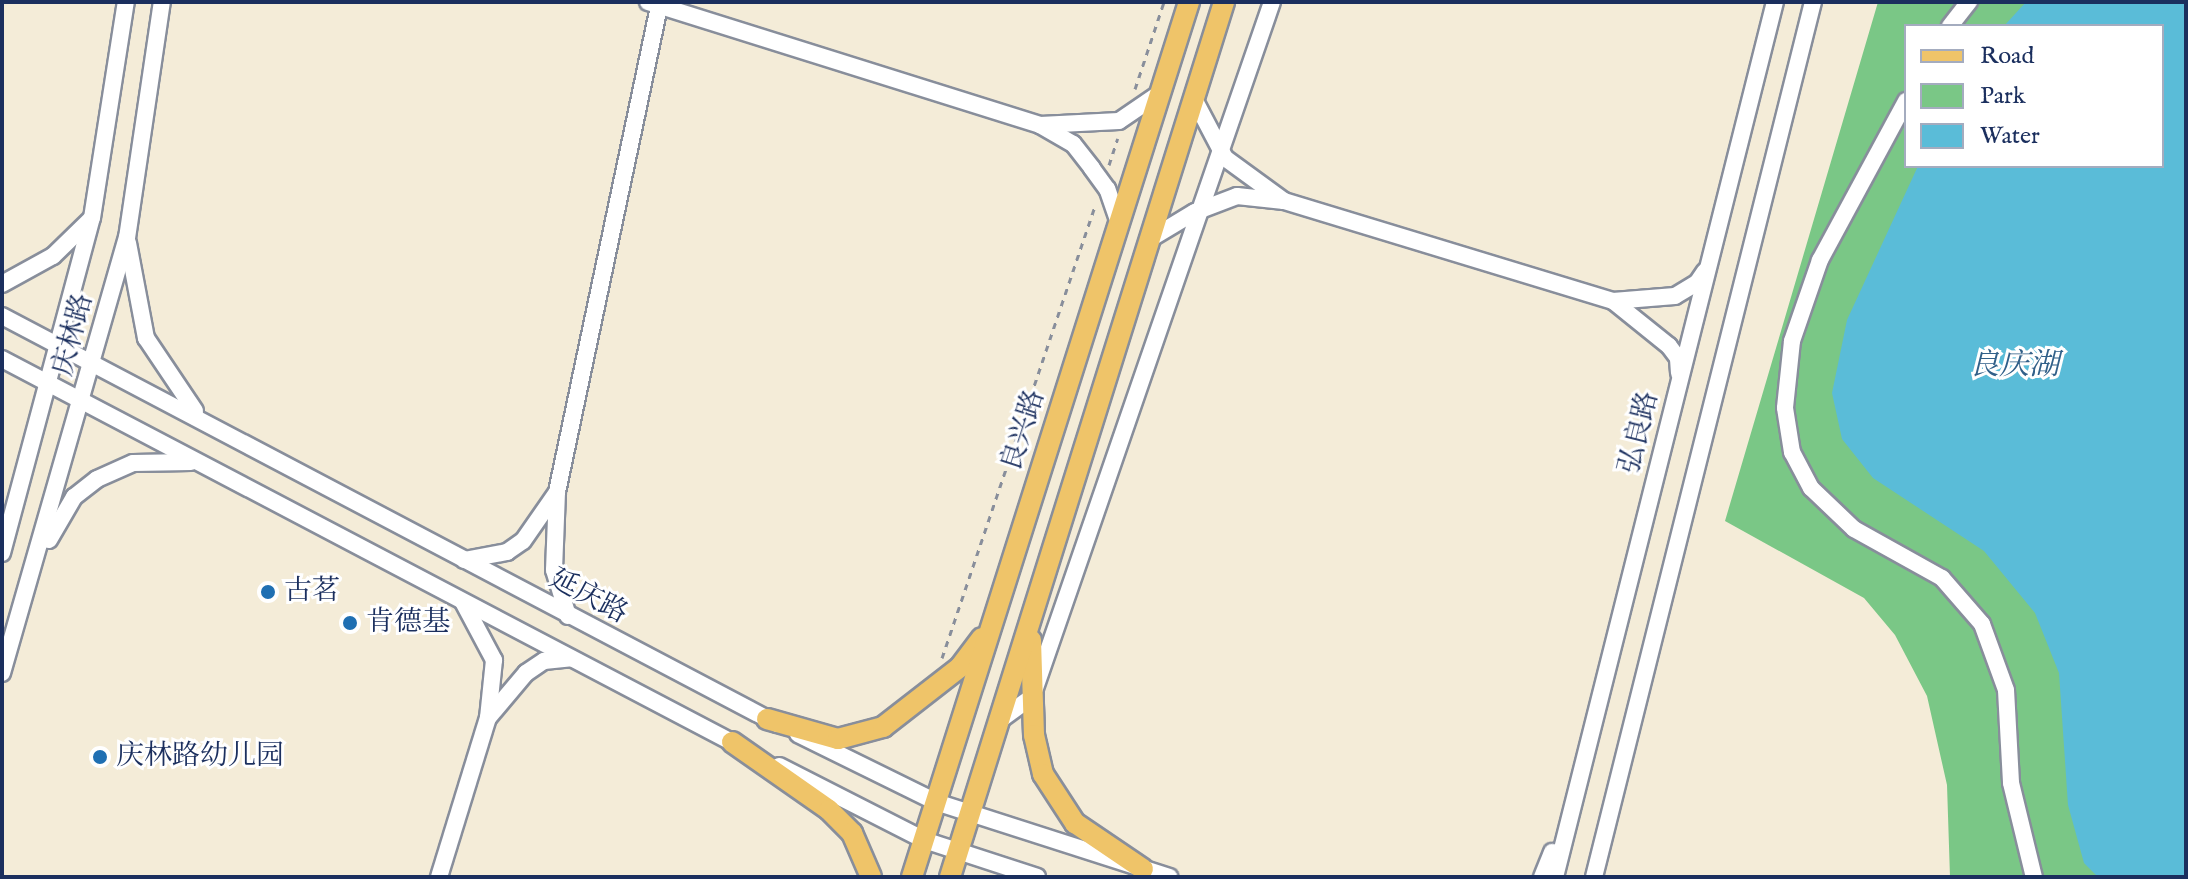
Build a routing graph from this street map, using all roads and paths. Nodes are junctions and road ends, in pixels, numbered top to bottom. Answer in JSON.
{"nodes":[{"id":1,"x":126,"y":2,"type":"edge"},
{"id":2,"x":162,"y":2,"type":"edge"},
{"id":3,"x":1164,"y":2,"type":"edge"},
{"id":4,"x":1189,"y":2,"type":"edge"},
{"id":5,"x":1224,"y":2,"type":"edge"},
{"id":6,"x":1272,"y":2,"type":"edge"},
{"id":7,"x":1775,"y":2,"type":"edge"},
{"id":8,"x":1813,"y":2,"type":"edge"},
{"id":9,"x":1969,"y":2,"type":"edge"},
{"id":10,"x":656,"y":3,"type":"edge"},
{"id":11,"x":1952,"y":24,"type":"edge"},
{"id":12,"x":1160,"y":93,"type":"junction"},
{"id":13,"x":1194,"y":99,"type":"junction"},
{"id":14,"x":1904,"y":105,"type":"edge"},
{"id":15,"x":1125,"y":116,"type":"junction"},
{"id":16,"x":1040,"y":125,"type":"junction"},
{"id":17,"x":1221,"y":150,"type":"junction"},
{"id":18,"x":1103,"y":183,"type":"junction"},
{"id":19,"x":1284,"y":201,"type":"junction"},
{"id":20,"x":1200,"y":210,"type":"junction"},
{"id":21,"x":92,"y":218,"type":"junction"},
{"id":22,"x":1119,"y":223,"type":"junction"},
{"id":23,"x":127,"y":238,"type":"junction"},
{"id":24,"x":1150,"y":239,"type":"junction"},
{"id":25,"x":1709,"y":266,"type":"junction"},
{"id":26,"x":2,"y":284,"type":"edge"},
{"id":27,"x":1613,"y":301,"type":"junction"},
{"id":28,"x":2,"y":316,"type":"edge"},
{"id":29,"x":61,"y":343,"type":"junction"},
{"id":30,"x":2,"y":359,"type":"edge"},
{"id":31,"x":93,"y":360,"type":"junction"},
{"id":32,"x":1680,"y":380,"type":"junction"},
{"id":33,"x":50,"y":386,"type":"junction"},
{"id":34,"x":83,"y":401,"type":"junction"},
{"id":35,"x":198,"y":416,"type":"junction"},
{"id":36,"x":198,"y":462,"type":"junction"},
{"id":37,"x":557,"y":492,"type":"junction"},
{"id":38,"x":2,"y":553,"type":"edge"},
{"id":39,"x":464,"y":560,"type":"junction"},
{"id":40,"x":36,"y":562,"type":"junction"},
{"id":41,"x":462,"y":601,"type":"junction"},
{"id":42,"x":568,"y":616,"type":"junction"},
{"id":43,"x":1030,"y":623,"type":"junction"},
{"id":44,"x":992,"y":625,"type":"junction"},
{"id":45,"x":571,"y":658,"type":"junction"},
{"id":46,"x":940,"y":663,"type":"dead end"},
{"id":47,"x":2,"y":673,"type":"edge"},
{"id":48,"x":1032,"y":697,"type":"junction"},
{"id":49,"x":488,"y":718,"type":"junction"},
{"id":50,"x":767,"y":719,"type":"junction"},
{"id":51,"x":1000,"y":720,"type":"junction"},
{"id":52,"x":732,"y":742,"type":"junction"},
{"id":53,"x":1574,"y":798,"type":"junction"},
{"id":54,"x":936,"y":802,"type":"junction"},
{"id":55,"x":970,"y":814,"type":"junction"},
{"id":56,"x":924,"y":840,"type":"junction"},
{"id":57,"x":958,"y":852,"type":"junction"},
{"id":58,"x":1143,"y":869,"type":"junction"},
{"id":59,"x":439,"y":877,"type":"edge"},
{"id":60,"x":871,"y":877,"type":"edge"},
{"id":61,"x":912,"y":877,"type":"edge"},
{"id":62,"x":950,"y":877,"type":"edge"},
{"id":63,"x":1037,"y":877,"type":"edge"},
{"id":64,"x":1169,"y":877,"type":"edge"},
{"id":65,"x":1542,"y":877,"type":"edge"},
{"id":66,"x":1555,"y":877,"type":"edge"},
{"id":67,"x":1594,"y":877,"type":"edge"},
{"id":68,"x":2034,"y":877,"type":"edge"}],
"edges":[{"from":1,"to":21,"type":"street","name":"庆林路"},
{"from":2,"to":23,"type":"street","name":"庆林路"},
{"from":3,"to":15,"type":"path"},
{"from":4,"to":12,"type":"main road","name":"良兴路"},
{"from":5,"to":13,"type":"main road"},
{"from":6,"to":17,"type":"street"},
{"from":7,"to":25,"type":"street","name":"弘良路"},
{"from":8,"to":67,"type":"street"},
{"from":9,"to":11,"type":"street"},
{"from":10,"to":16,"type":"street"},
{"from":10,"to":37,"type":"street"},
{"from":12,"to":15,"type":"street"},
{"from":12,"to":22,"type":"main road","name":"良兴路"},
{"from":13,"to":17,"type":"street"},
{"from":13,"to":24,"type":"main road"},
{"from":14,"to":68,"type":"street"},
{"from":15,"to":16,"type":"street"},
{"from":15,"to":18,"type":"path"},
{"from":16,"to":18,"type":"street"},
{"from":17,"to":19,"type":"street"},
{"from":17,"to":20,"type":"street"},
{"from":18,"to":22,"type":"street"},
{"from":18,"to":46,"type":"path"},
{"from":19,"to":20,"type":"street"},
{"from":19,"to":27,"type":"street"},
{"from":20,"to":24,"type":"street"},
{"from":20,"to":48,"type":"street"},
{"from":21,"to":26,"type":"street"},
{"from":21,"to":29,"type":"street","name":"庆林路"},
{"from":22,"to":44,"type":"main road","name":"良兴路"},
{"from":23,"to":31,"type":"street","name":"庆林路"},
{"from":23,"to":35,"type":"street"},
{"from":24,"to":43,"type":"main road"},
{"from":25,"to":27,"type":"street"},
{"from":25,"to":32,"type":"street","name":"弘良路"},
{"from":27,"to":32,"type":"street"},
{"from":28,"to":29,"type":"street","name":"延庆路"},
{"from":29,"to":31,"type":"street","name":"延庆路"},
{"from":29,"to":33,"type":"street","name":"庆林路"},
{"from":30,"to":33,"type":"street"},
{"from":31,"to":34,"type":"street","name":"庆林路"},
{"from":31,"to":35,"type":"street","name":"延庆路"},
{"from":32,"to":53,"type":"street","name":"弘良路"},
{"from":33,"to":34,"type":"street"},
{"from":33,"to":38,"type":"street","name":"庆林路"},
{"from":34,"to":36,"type":"street"},
{"from":34,"to":40,"type":"street","name":"庆林路"},
{"from":35,"to":39,"type":"street","name":"延庆路"},
{"from":36,"to":40,"type":"street"},
{"from":36,"to":41,"type":"street"},
{"from":37,"to":39,"type":"street"},
{"from":37,"to":42,"type":"street"},
{"from":39,"to":42,"type":"street","name":"延庆路"},
{"from":40,"to":47,"type":"street","name":"庆林路"},
{"from":41,"to":45,"type":"street"},
{"from":41,"to":49,"type":"street"},
{"from":42,"to":50,"type":"street","name":"延庆路"},
{"from":43,"to":48,"type":"main road"},
{"from":43,"to":51,"type":"main road"},
{"from":44,"to":50,"type":"main road"},
{"from":44,"to":54,"type":"main road","name":"良兴路"},
{"from":45,"to":49,"type":"street"},
{"from":45,"to":52,"type":"street"},
{"from":48,"to":51,"type":"street"},
{"from":48,"to":58,"type":"main road"},
{"from":49,"to":59,"type":"street"},
{"from":50,"to":54,"type":"street","name":"延庆路"},
{"from":51,"to":55,"type":"main road"},
{"from":52,"to":56,"type":"street"},
{"from":52,"to":60,"type":"main road"},
{"from":53,"to":65,"type":"street"},
{"from":53,"to":66,"type":"street","name":"弘良路"},
{"from":54,"to":55,"type":"street","name":"延庆路"},
{"from":54,"to":56,"type":"main road","name":"良兴路"},
{"from":55,"to":57,"type":"main road"},
{"from":55,"to":58,"type":"street","name":"延庆路"},
{"from":56,"to":57,"type":"street"},
{"from":56,"to":61,"type":"main road","name":"良兴路"},
{"from":57,"to":62,"type":"main road"},
{"from":57,"to":63,"type":"street"},
{"from":58,"to":64,"type":"street","name":"延庆路"}]}
